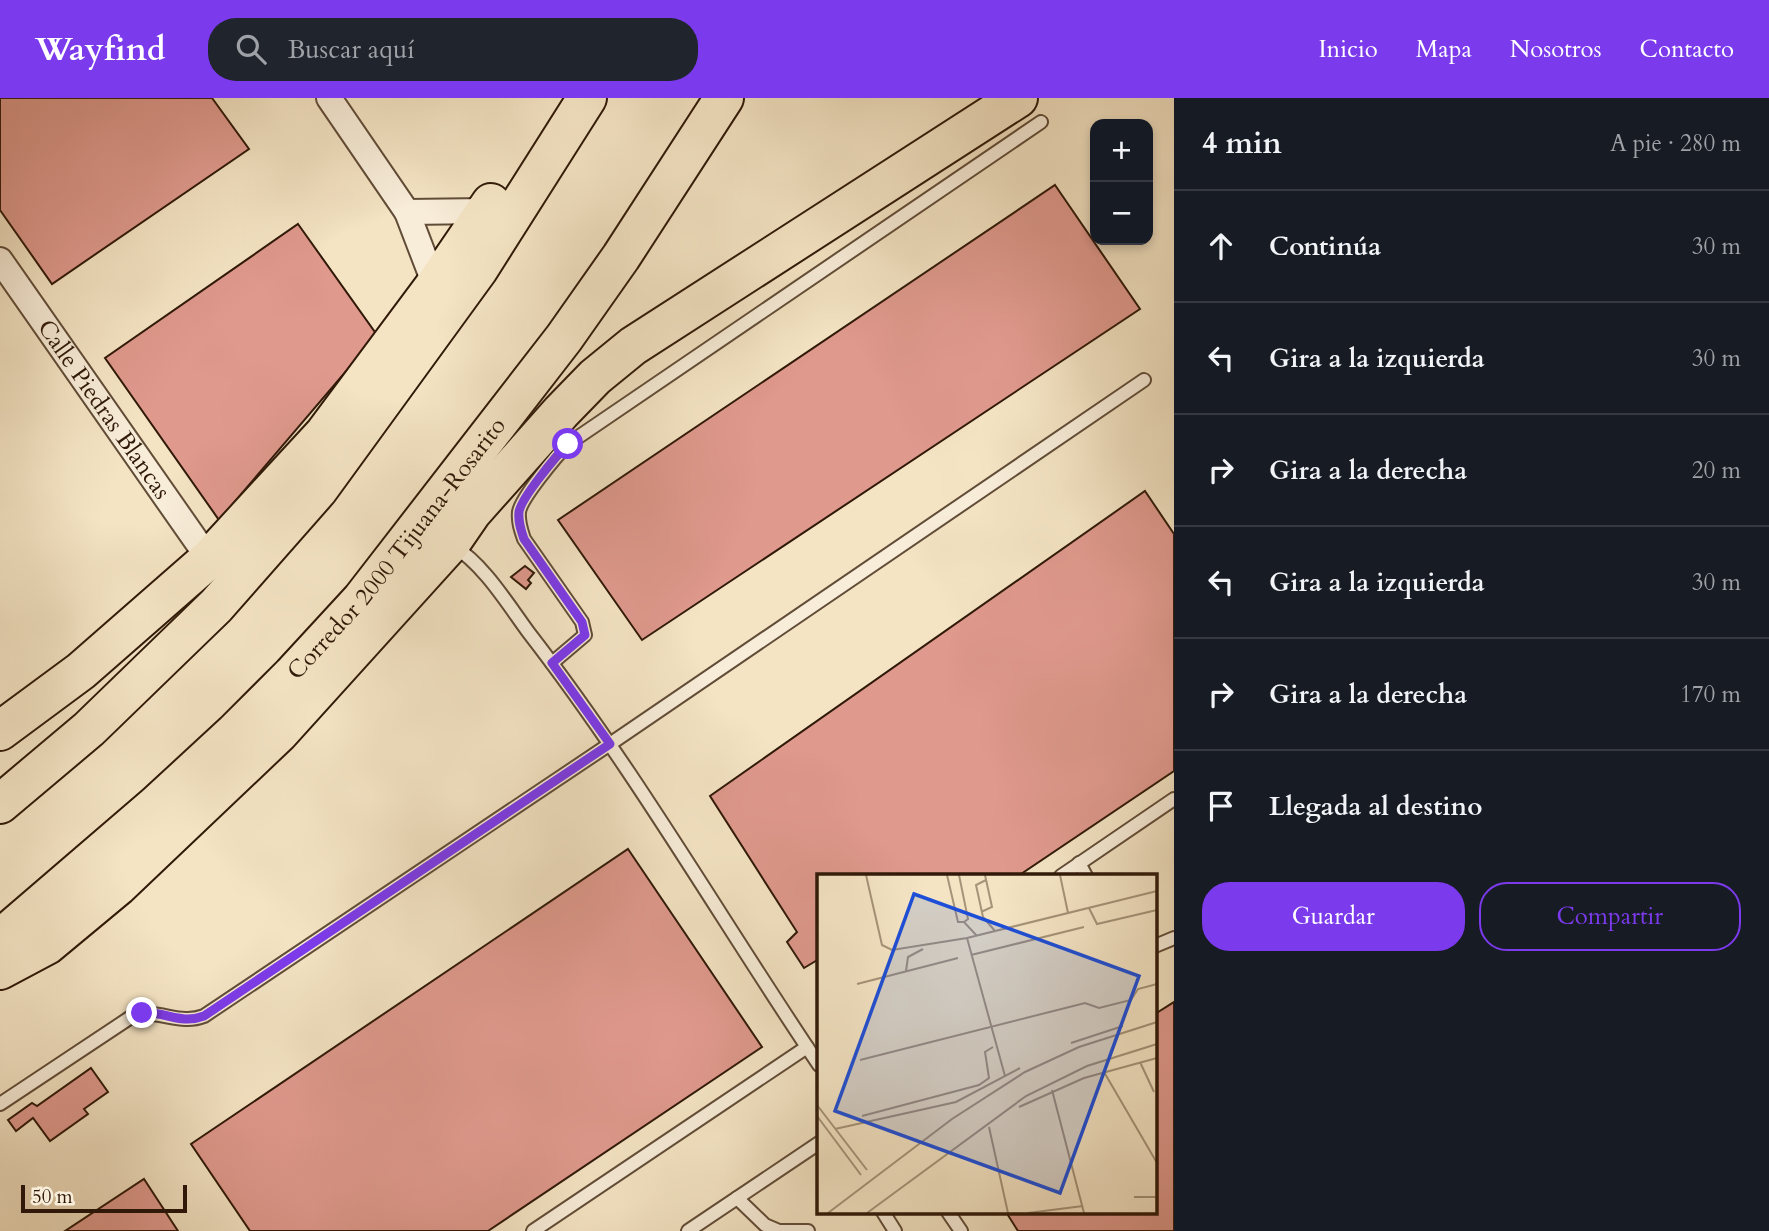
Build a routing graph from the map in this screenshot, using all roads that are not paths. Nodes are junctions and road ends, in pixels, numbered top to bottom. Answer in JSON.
{"nodes":[{"id":1,"x":329,"y":98,"type":"edge"},
{"id":2,"x":560,"y":98,"type":"edge"},
{"id":3,"x":587,"y":98,"type":"edge"},
{"id":4,"x":724,"y":98,"type":"edge"},
{"id":5,"x":750,"y":98,"type":"edge"},
{"id":6,"x":1030,"y":110,"type":"edge"},
{"id":7,"x":684,"y":161,"type":"junction"},
{"id":8,"x":486,"y":211,"type":"junction"},
{"id":9,"x":407,"y":212,"type":"junction"},
{"id":10,"x":0,"y":260,"type":"edge"},
{"id":11,"x":435,"y":285,"type":"junction"},
{"id":12,"x":1144,"y":380,"type":"dead end"},
{"id":13,"x":450,"y":544,"type":"junction"},
{"id":14,"x":209,"y":559,"type":"junction"},
{"id":15,"x":552,"y":663,"type":"junction"},
{"id":16,"x":0,"y":731,"type":"edge"},
{"id":17,"x":610,"y":744,"type":"junction"},
{"id":18,"x":1174,"y":799,"type":"edge"},
{"id":19,"x":0,"y":804,"type":"edge"},
{"id":20,"x":1079,"y":863,"type":"junction"},
{"id":21,"x":1064,"y":874,"type":"edge"},
{"id":22,"x":1085,"y":874,"type":"edge"},
{"id":23,"x":1174,"y":938,"type":"edge"},
{"id":24,"x":0,"y":939,"type":"edge"},
{"id":25,"x":1156,"y":946,"type":"edge"},
{"id":26,"x":0,"y":970,"type":"edge"},
{"id":27,"x":807,"y":1047,"type":"junction"},
{"id":28,"x":817,"y":1062,"type":"edge"},
{"id":29,"x":0,"y":1104,"type":"edge"},
{"id":30,"x":817,"y":1146,"type":"edge"},
{"id":31,"x":737,"y":1198,"type":"junction"},
{"id":32,"x":884,"y":1214,"type":"edge"},
{"id":33,"x":949,"y":1214,"type":"edge"},
{"id":34,"x":533,"y":1231,"type":"edge"},
{"id":35,"x":688,"y":1231,"type":"edge"},
{"id":36,"x":808,"y":1231,"type":"edge"},
{"id":37,"x":895,"y":1231,"type":"edge"},
{"id":38,"x":961,"y":1231,"type":"edge"}],
"edges":[{"from":1,"to":9,"type":"street"},
{"from":2,"to":8,"type":"highway"},
{"from":3,"to":19,"type":"highway"},
{"from":4,"to":7,"type":"highway","name":"Corredor 2000 Tijuana-Rosarito"},
{"from":5,"to":7,"type":"highway"},
{"from":6,"to":13,"type":"highway"},
{"from":6,"to":15,"type":"lane"},
{"from":7,"to":24,"type":"highway","name":"Corredor 2000 Tijuana-Rosarito"},
{"from":8,"to":9,"type":"street"},
{"from":8,"to":11,"type":"highway"},
{"from":9,"to":11,"type":"street"},
{"from":10,"to":14,"type":"street","name":"Calle Piedras Blancas"},
{"from":11,"to":14,"type":"highway"},
{"from":12,"to":17,"type":"lane"},
{"from":13,"to":15,"type":"lane"},
{"from":13,"to":26,"type":"highway"},
{"from":14,"to":16,"type":"highway"},
{"from":15,"to":17,"type":"lane"},
{"from":17,"to":27,"type":"lane"},
{"from":17,"to":29,"type":"lane"},
{"from":18,"to":20,"type":"lane"},
{"from":20,"to":21,"type":"lane"},
{"from":20,"to":22,"type":"lane"},
{"from":23,"to":25,"type":"lane"},
{"from":27,"to":28,"type":"lane"},
{"from":27,"to":34,"type":"lane"},
{"from":30,"to":31,"type":"lane"},
{"from":31,"to":35,"type":"lane"},
{"from":31,"to":36,"type":"lane"},
{"from":32,"to":37,"type":"lane"},
{"from":33,"to":38,"type":"lane"}]}
